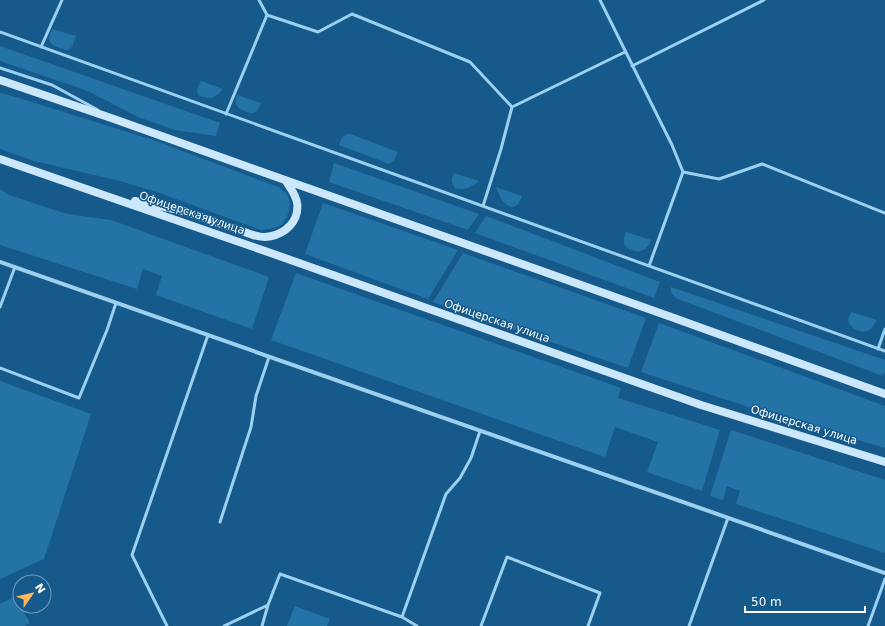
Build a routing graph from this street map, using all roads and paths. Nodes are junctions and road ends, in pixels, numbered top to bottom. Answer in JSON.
{"nodes":[{"id":1,"x":62,"y":0,"type":"edge"},
{"id":2,"x":259,"y":0,"type":"edge"},
{"id":3,"x":600,"y":0,"type":"edge"},
{"id":4,"x":764,"y":0,"type":"edge"},
{"id":5,"x":267,"y":15,"type":"junction"},
{"id":6,"x":0,"y":32,"type":"edge"},
{"id":7,"x":41,"y":47,"type":"junction"},
{"id":8,"x":625,"y":52,"type":"junction"},
{"id":9,"x":632,"y":66,"type":"junction"},
{"id":10,"x":0,"y":68,"type":"edge"},
{"id":11,"x":0,"y":80,"type":"edge"},
{"id":12,"x":512,"y":107,"type":"junction"},
{"id":13,"x":226,"y":114,"type":"junction"},
{"id":14,"x":114,"y":118,"type":"junction"},
{"id":15,"x":0,"y":159,"type":"edge"},
{"id":16,"x":683,"y":172,"type":"junction"},
{"id":17,"x":285,"y":180,"type":"junction"},
{"id":18,"x":104,"y":194,"type":"junction"},
{"id":19,"x":483,"y":206,"type":"junction"},
{"id":20,"x":885,"y":213,"type":"edge"},
{"id":21,"x":0,"y":262,"type":"edge"},
{"id":22,"x":649,"y":266,"type":"junction"},
{"id":23,"x":15,"y":267,"type":"junction"},
{"id":24,"x":116,"y":303,"type":"junction"},
{"id":25,"x":0,"y":307,"type":"edge"},
{"id":26,"x":885,"y":329,"type":"edge"},
{"id":27,"x":208,"y":335,"type":"junction"},
{"id":28,"x":878,"y":348,"type":"junction"},
{"id":29,"x":885,"y":351,"type":"edge"},
{"id":30,"x":269,"y":357,"type":"junction"},
{"id":31,"x":0,"y":368,"type":"edge"},
{"id":32,"x":885,"y":394,"type":"edge"},
{"id":33,"x":480,"y":431,"type":"junction"},
{"id":34,"x":885,"y":462,"type":"edge"},
{"id":35,"x":728,"y":518,"type":"junction"},
{"id":36,"x":220,"y":522,"type":"dead end"},
{"id":37,"x":885,"y":573,"type":"edge"},
{"id":38,"x":885,"y":579,"type":"edge"},
{"id":39,"x":268,"y":605,"type":"junction"},
{"id":40,"x":402,"y":617,"type":"junction"},
{"id":41,"x":167,"y":626,"type":"edge"},
{"id":42,"x":224,"y":626,"type":"edge"},
{"id":43,"x":262,"y":626,"type":"edge"},
{"id":44,"x":418,"y":626,"type":"edge"},
{"id":45,"x":481,"y":626,"type":"edge"},
{"id":46,"x":588,"y":626,"type":"edge"},
{"id":47,"x":689,"y":626,"type":"edge"},
{"id":48,"x":868,"y":626,"type":"edge"}],
"edges":[{"from":1,"to":7,"type":"lane"},
{"from":2,"to":5,"type":"lane"},
{"from":3,"to":8,"type":"lane"},
{"from":4,"to":9,"type":"lane"},
{"from":5,"to":12,"type":"lane"},
{"from":5,"to":13,"type":"lane"},
{"from":6,"to":7,"type":"lane"},
{"from":7,"to":13,"type":"lane"},
{"from":8,"to":9,"type":"lane"},
{"from":8,"to":12,"type":"lane"},
{"from":9,"to":16,"type":"lane"},
{"from":10,"to":14,"type":"lane"},
{"from":11,"to":14,"type":"main road"},
{"from":12,"to":19,"type":"lane"},
{"from":13,"to":19,"type":"lane"},
{"from":14,"to":17,"type":"main road"},
{"from":15,"to":18,"type":"main road","name":"Офицерская улица"},
{"from":16,"to":20,"type":"lane"},
{"from":16,"to":22,"type":"lane"},
{"from":17,"to":18,"type":"main road","name":"Офицерская улица"},
{"from":17,"to":32,"type":"main road"},
{"from":18,"to":34,"type":"main road","name":"Офицерская улица"},
{"from":19,"to":22,"type":"lane"},
{"from":21,"to":23,"type":"street"},
{"from":22,"to":28,"type":"lane"},
{"from":23,"to":24,"type":"street"},
{"from":23,"to":25,"type":"lane"},
{"from":24,"to":27,"type":"street"},
{"from":24,"to":31,"type":"lane"},
{"from":26,"to":28,"type":"lane"},
{"from":27,"to":30,"type":"street"},
{"from":27,"to":41,"type":"lane"},
{"from":28,"to":29,"type":"lane"},
{"from":30,"to":33,"type":"street"},
{"from":30,"to":36,"type":"lane"},
{"from":33,"to":35,"type":"street"},
{"from":33,"to":40,"type":"lane"},
{"from":35,"to":37,"type":"street"},
{"from":35,"to":47,"type":"lane"},
{"from":38,"to":48,"type":"lane"},
{"from":39,"to":40,"type":"lane"},
{"from":39,"to":42,"type":"lane"},
{"from":39,"to":43,"type":"lane"},
{"from":40,"to":44,"type":"lane"},
{"from":45,"to":46,"type":"lane"}]}
